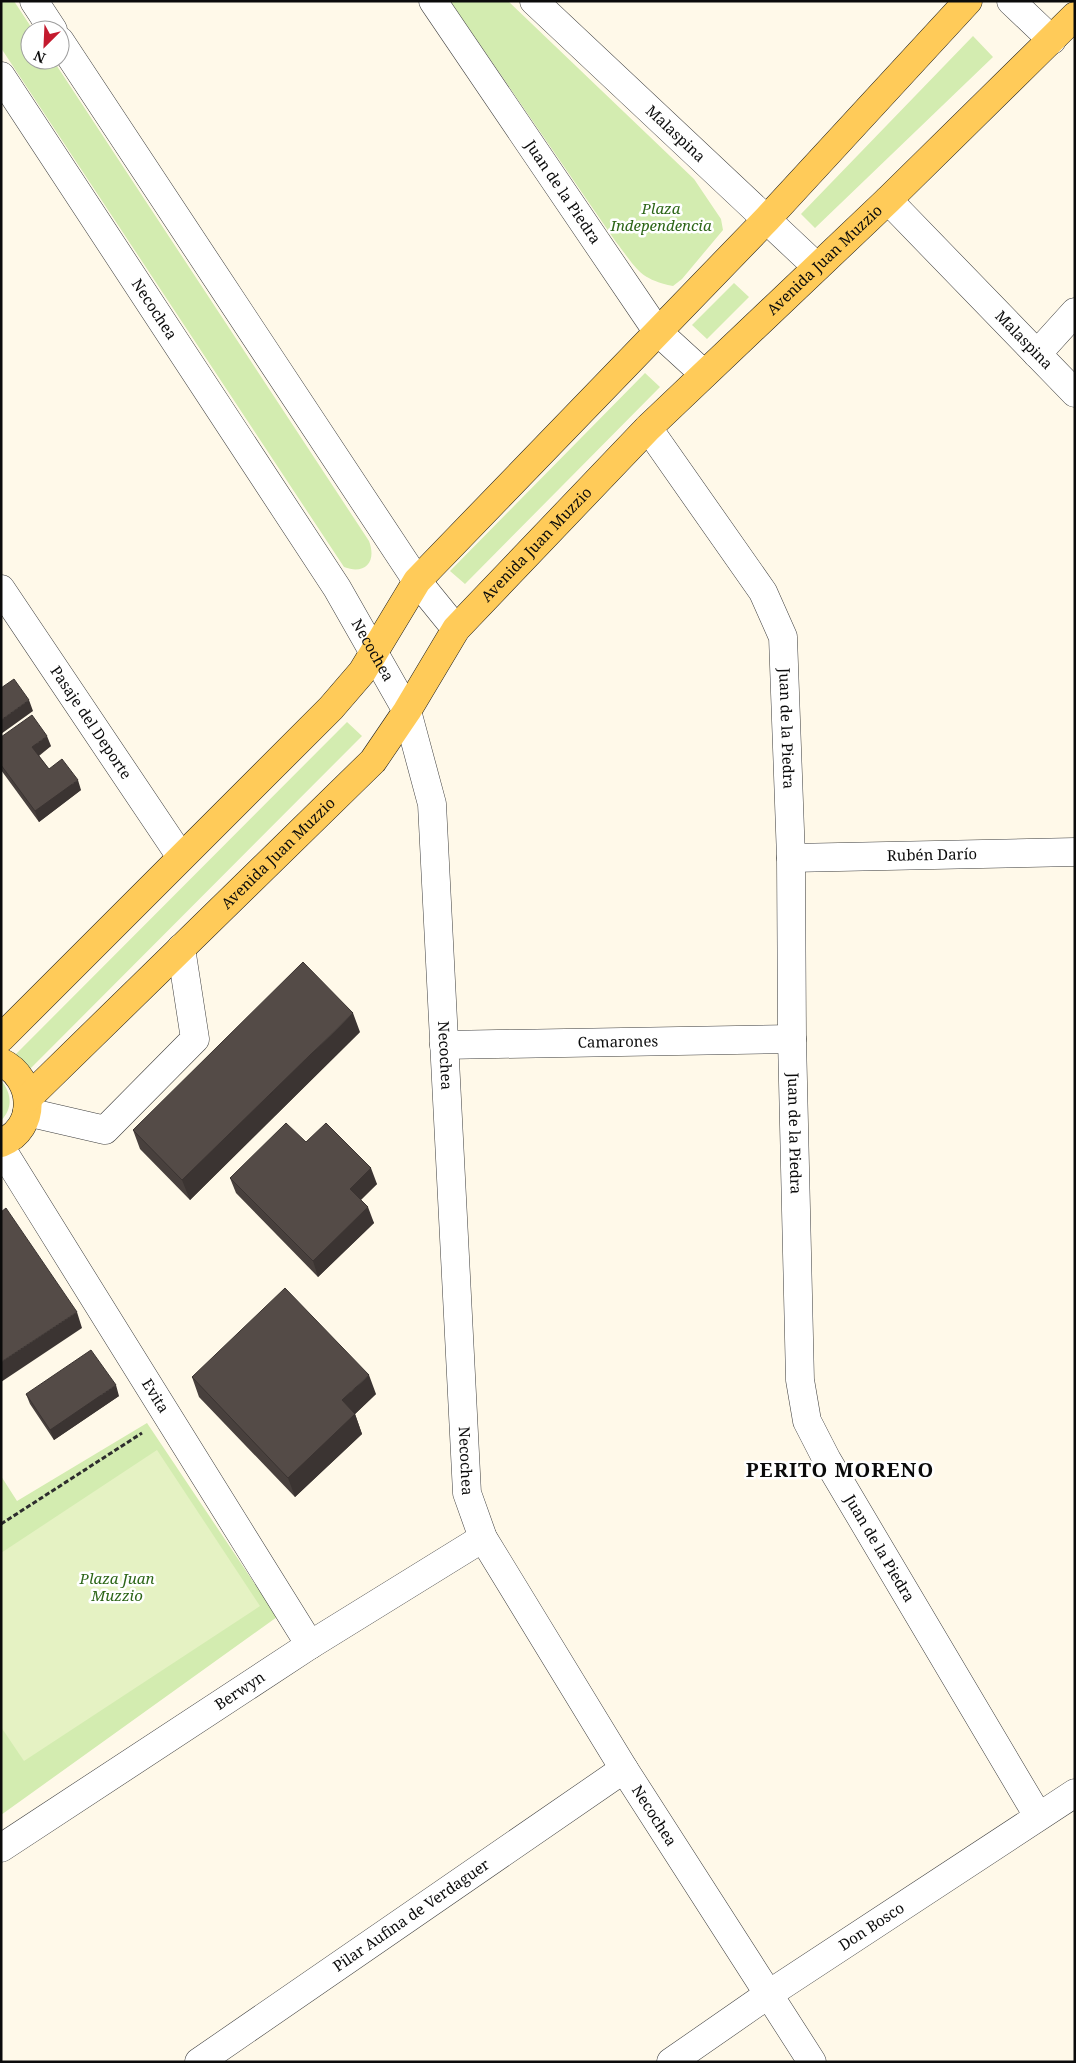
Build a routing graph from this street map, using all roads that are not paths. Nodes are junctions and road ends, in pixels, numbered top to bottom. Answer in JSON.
{"nodes":[{"id":1,"x":34,"y":1,"type":"edge"},
{"id":2,"x":433,"y":1,"type":"edge"},
{"id":3,"x":534,"y":1,"type":"edge"},
{"id":4,"x":968,"y":1,"type":"edge"},
{"id":5,"x":1011,"y":1,"type":"edge"},
{"id":6,"x":1075,"y":16,"type":"edge"},
{"id":7,"x":46,"y":20,"type":"edge"},
{"id":8,"x":1052,"y":40,"type":"junction"},
{"id":9,"x":70,"y":56,"type":"edge"},
{"id":10,"x":1,"y":76,"type":"edge"},
{"id":11,"x":888,"y":200,"type":"junction"},
{"id":12,"x":767,"y":219,"type":"junction"},
{"id":13,"x":817,"y":267,"type":"junction"},
{"id":14,"x":1075,"y":312,"type":"edge"},
{"id":15,"x":657,"y":332,"type":"junction"},
{"id":16,"x":1037,"y":354,"type":"junction"},
{"id":17,"x":704,"y":374,"type":"junction"},
{"id":18,"x":1075,"y":393,"type":"edge"},
{"id":19,"x":648,"y":428,"type":"junction"},
{"id":20,"x":417,"y":581,"type":"junction"},
{"id":21,"x":1,"y":589,"type":"edge"},
{"id":22,"x":456,"y":629,"type":"junction"},
{"id":23,"x":374,"y":653,"type":"junction"},
{"id":24,"x":407,"y":711,"type":"junction"},
{"id":25,"x":1075,"y":852,"type":"edge"},
{"id":26,"x":181,"y":857,"type":"junction"},
{"id":27,"x":791,"y":858,"type":"junction"},
{"id":28,"x":181,"y":948,"type":"junction"},
{"id":29,"x":1,"y":1038,"type":"edge"},
{"id":30,"x":792,"y":1039,"type":"junction"},
{"id":31,"x":444,"y":1045,"type":"junction"},
{"id":32,"x":1,"y":1062,"type":"edge"},
{"id":33,"x":27,"y":1105,"type":"junction"},
{"id":34,"x":1,"y":1144,"type":"edge"},
{"id":35,"x":1,"y":1148,"type":"edge"},
{"id":36,"x":483,"y":1538,"type":"junction"},
{"id":37,"x":310,"y":1645,"type":"junction"},
{"id":38,"x":624,"y":1769,"type":"junction"},
{"id":39,"x":1075,"y":1793,"type":"edge"},
{"id":40,"x":1038,"y":1816,"type":"junction"},
{"id":41,"x":1,"y":1848,"type":"edge"},
{"id":42,"x":769,"y":1994,"type":"junction"},
{"id":43,"x":199,"y":2062,"type":"edge"},
{"id":44,"x":671,"y":2062,"type":"edge"},
{"id":45,"x":812,"y":2062,"type":"edge"}],
"edges":[{"from":1,"to":7,"type":"street"},
{"from":2,"to":15,"type":"street","name":"Juan de la Piedra"},
{"from":3,"to":12,"type":"street","name":"Malaspina"},
{"from":4,"to":12,"type":"main road"},
{"from":5,"to":8,"type":"street"},
{"from":6,"to":8,"type":"main road","name":"Avenida Juan Muzzio"},
{"from":8,"to":11,"type":"main road","name":"Avenida Juan Muzzio"},
{"from":9,"to":20,"type":"street"},
{"from":10,"to":23,"type":"street","name":"Necochea"},
{"from":11,"to":13,"type":"main road","name":"Avenida Juan Muzzio"},
{"from":11,"to":16,"type":"street","name":"Malaspina"},
{"from":12,"to":13,"type":"street","name":"Malaspina"},
{"from":12,"to":15,"type":"main road"},
{"from":13,"to":17,"type":"main road","name":"Avenida Juan Muzzio"},
{"from":14,"to":16,"type":"street"},
{"from":15,"to":17,"type":"street","name":"Juan de la Piedra"},
{"from":15,"to":20,"type":"main road"},
{"from":16,"to":18,"type":"street","name":"Malaspina"},
{"from":17,"to":19,"type":"main road","name":"Avenida Juan Muzzio"},
{"from":19,"to":22,"type":"main road","name":"Avenida Juan Muzzio"},
{"from":19,"to":27,"type":"street","name":"Juan de la Piedra"},
{"from":20,"to":22,"type":"street"},
{"from":20,"to":23,"type":"main road"},
{"from":21,"to":26,"type":"street","name":"Pasaje del Deporte"},
{"from":22,"to":24,"type":"main road","name":"Avenida Juan Muzzio"},
{"from":23,"to":24,"type":"street","name":"Necochea"},
{"from":23,"to":26,"type":"main road"},
{"from":24,"to":28,"type":"main road","name":"Avenida Juan Muzzio"},
{"from":24,"to":31,"type":"street","name":"Necochea"},
{"from":25,"to":27,"type":"street","name":"Rubén Darío"},
{"from":26,"to":29,"type":"main road"},
{"from":27,"to":30,"type":"street","name":"Juan de la Piedra"},
{"from":28,"to":33,"type":"main road","name":"Avenida Juan Muzzio"},
{"from":28,"to":33,"type":"street"},
{"from":30,"to":31,"type":"street","name":"Camarones"},
{"from":30,"to":40,"type":"street","name":"Juan de la Piedra"},
{"from":31,"to":36,"type":"street","name":"Necochea"},
{"from":32,"to":33,"type":"main road"},
{"from":33,"to":34,"type":"main road","name":"Avenida Juan Muzzio"},
{"from":35,"to":37,"type":"street","name":"Evita"},
{"from":36,"to":37,"type":"street","name":"Berwyn"},
{"from":36,"to":38,"type":"street","name":"Necochea"},
{"from":37,"to":41,"type":"street","name":"Berwyn"},
{"from":38,"to":42,"type":"street","name":"Necochea"},
{"from":38,"to":43,"type":"street","name":"Pilar Aufina de Verdaguer"},
{"from":39,"to":40,"type":"street","name":"Don Bosco"},
{"from":40,"to":42,"type":"street","name":"Don Bosco"},
{"from":42,"to":44,"type":"street","name":"Don Bosco"},
{"from":42,"to":45,"type":"street","name":"Necochea"}]}
